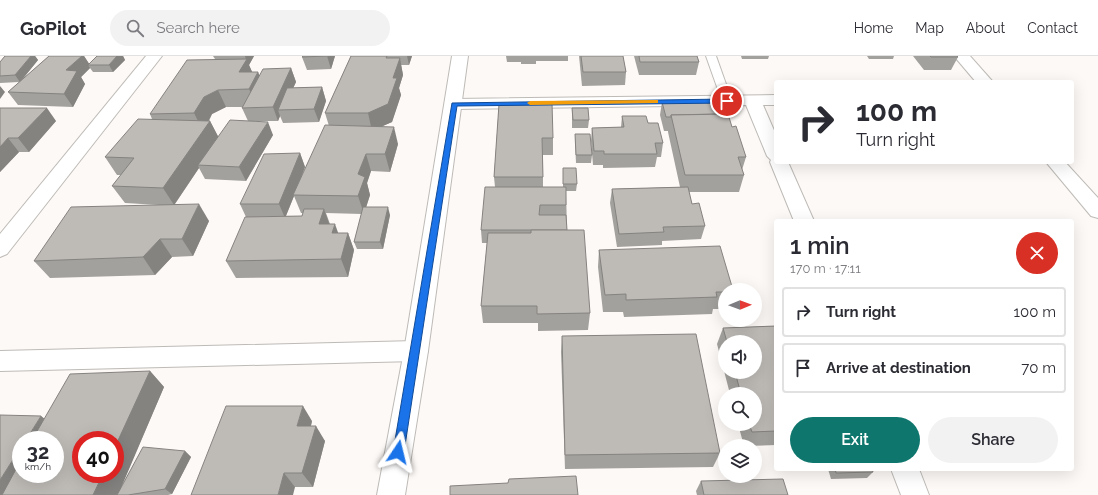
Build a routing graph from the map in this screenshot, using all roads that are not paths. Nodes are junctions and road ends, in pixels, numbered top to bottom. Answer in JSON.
{"nodes":[{"id":1,"x":154,"y":56,"type":"edge"},
{"id":2,"x":460,"y":56,"type":"edge"},
{"id":3,"x":711,"y":56,"type":"edge"},
{"id":4,"x":962,"y":56,"type":"edge"},
{"id":5,"x":983,"y":80,"type":"edge"},
{"id":6,"x":774,"y":100,"type":"edge"},
{"id":7,"x":727,"y":101,"type":"junction"},
{"id":8,"x":753,"y":101,"type":"junction"},
{"id":9,"x":454,"y":104,"type":"junction"},
{"id":10,"x":774,"y":151,"type":"edge"},
{"id":11,"x":780,"y":164,"type":"edge"},
{"id":12,"x":1057,"y":164,"type":"edge"},
{"id":13,"x":1098,"y":211,"type":"edge"},
{"id":14,"x":803,"y":219,"type":"edge"},
{"id":15,"x":0,"y":249,"type":"edge"},
{"id":16,"x":416,"y":351,"type":"junction"},
{"id":17,"x":0,"y":361,"type":"edge"},
{"id":18,"x":906,"y":471,"type":"edge"},
{"id":19,"x":391,"y":495,"type":"edge"},
{"id":20,"x":915,"y":495,"type":"edge"}],
"edges":[{"from":1,"to":15,"type":"street"},
{"from":2,"to":9,"type":"street"},
{"from":3,"to":7,"type":"lane"},
{"from":4,"to":5,"type":"street"},
{"from":6,"to":8,"type":"street"},
{"from":7,"to":8,"type":"street"},
{"from":7,"to":9,"type":"street"},
{"from":8,"to":10,"type":"street"},
{"from":9,"to":16,"type":"street"},
{"from":11,"to":14,"type":"street"},
{"from":12,"to":13,"type":"street"},
{"from":16,"to":17,"type":"street"},
{"from":16,"to":19,"type":"street"},
{"from":18,"to":20,"type":"street"}]}
